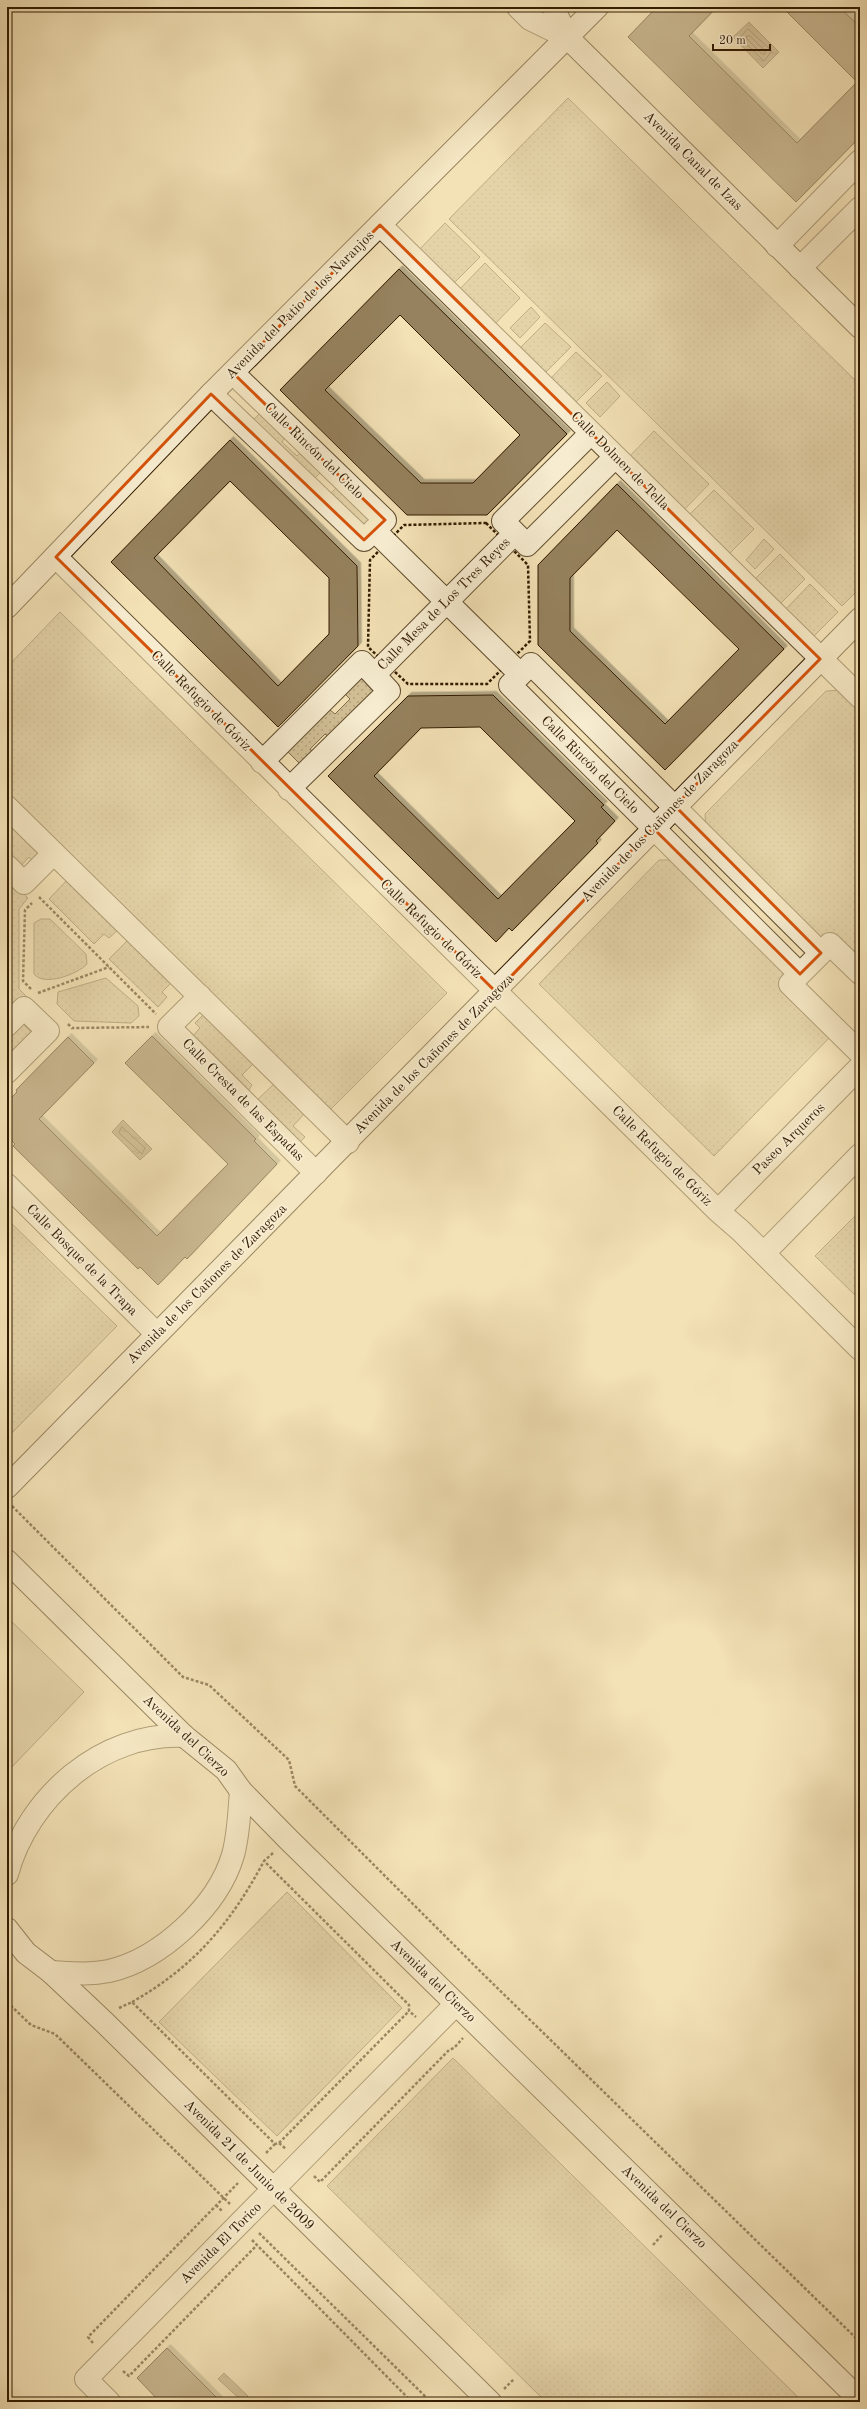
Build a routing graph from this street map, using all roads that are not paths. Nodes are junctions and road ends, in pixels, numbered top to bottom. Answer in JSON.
{"nodes":[{"id":1,"x":518,"y":7,"type":"edge"},
{"id":2,"x":553,"y":7,"type":"edge"},
{"id":3,"x":597,"y":7,"type":"edge"},
{"id":4,"x":567,"y":37,"type":"junction"},
{"id":5,"x":860,"y":161,"type":"edge"},
{"id":6,"x":860,"y":208,"type":"edge"},
{"id":7,"x":380,"y":225,"type":"junction"},
{"id":8,"x":777,"y":246,"type":"junction"},
{"id":9,"x":800,"y":268,"type":"junction"},
{"id":10,"x":860,"y":327,"type":"edge"},
{"id":11,"x":233,"y":373,"type":"junction"},
{"id":12,"x":211,"y":394,"type":"junction"},
{"id":13,"x":592,"y":433,"type":"junction"},
{"id":14,"x":615,"y":457,"type":"junction"},
{"id":15,"x":374,"y":530,"type":"junction"},
{"id":16,"x":515,"y":533,"type":"junction"},
{"id":17,"x":56,"y":557,"type":"junction"},
{"id":18,"x":447,"y":602,"type":"junction"},
{"id":19,"x":7,"y":607,"type":"edge"},
{"id":20,"x":860,"y":619,"type":"edge"},
{"id":21,"x":820,"y":659,"type":"junction"},
{"id":22,"x":520,"y":674,"type":"junction"},
{"id":23,"x":374,"y":675,"type":"junction"},
{"id":24,"x":860,"y":697,"type":"edge"},
{"id":25,"x":262,"y":762,"type":"junction"},
{"id":26,"x":289,"y":789,"type":"junction"},
{"id":27,"x":675,"y":806,"type":"junction"},
{"id":28,"x":7,"y":807,"type":"edge"},
{"id":29,"x":653,"y":828,"type":"junction"},
{"id":30,"x":54,"y":853,"type":"junction"},
{"id":31,"x":7,"y":866,"type":"edge"},
{"id":32,"x":821,"y":953,"type":"junction"},
{"id":33,"x":860,"y":973,"type":"edge"},
{"id":34,"x":800,"y":974,"type":"junction"},
{"id":35,"x":496,"y":992,"type":"junction"},
{"id":36,"x":200,"y":996,"type":"junction"},
{"id":37,"x":7,"y":1025,"type":"edge"},
{"id":38,"x":860,"y":1053,"type":"edge"},
{"id":39,"x":860,"y":1067,"type":"edge"},
{"id":40,"x":7,"y":1072,"type":"edge"},
{"id":41,"x":348,"y":1142,"type":"junction"},
{"id":42,"x":860,"y":1155,"type":"edge"},
{"id":43,"x":316,"y":1173,"type":"junction"},
{"id":44,"x":7,"y":1185,"type":"edge"},
{"id":45,"x":718,"y":1211,"type":"junction"},
{"id":46,"x":764,"y":1253,"type":"junction"},
{"id":47,"x":157,"y":1334,"type":"junction"},
{"id":48,"x":860,"y":1349,"type":"edge"},
{"id":49,"x":7,"y":1487,"type":"edge"},
{"id":50,"x":7,"y":1561,"type":"edge"},
{"id":51,"x":184,"y":1736,"type":"junction"},
{"id":52,"x":241,"y":1791,"type":"junction"},
{"id":53,"x":7,"y":1874,"type":"edge"},
{"id":54,"x":7,"y":1930,"type":"edge"},
{"id":55,"x":51,"y":1972,"type":"junction"},
{"id":56,"x":456,"y":2004,"type":"junction"},
{"id":57,"x":274,"y":2189,"type":"junction"},
{"id":58,"x":860,"y":2400,"type":"edge"},
{"id":59,"x":109,"y":2402,"type":"edge"},
{"id":60,"x":490,"y":2402,"type":"edge"}],
"edges":[{"from":1,"to":4,"type":"street","name":"Avenida Canal de Izas"},
{"from":2,"to":4,"type":"street"},
{"from":3,"to":4,"type":"street","name":"Avenida del Patio de los Naranjos"},
{"from":4,"to":7,"type":"street","name":"Avenida del Patio de los Naranjos"},
{"from":4,"to":8,"type":"street","name":"Avenida Canal de Izas"},
{"from":5,"to":8,"type":"street"},
{"from":6,"to":9,"type":"street"},
{"from":7,"to":11,"type":"street","name":"Avenida del Patio de los Naranjos"},
{"from":7,"to":13,"type":"street","name":"Calle Dolmen de Tella"},
{"from":8,"to":9,"type":"street","name":"Avenida Canal de Izas"},
{"from":9,"to":10,"type":"street","name":"Avenida Canal de Izas"},
{"from":11,"to":12,"type":"street","name":"Avenida del Patio de los Naranjos"},
{"from":11,"to":15,"type":"street","name":"Calle Rincón del Cielo"},
{"from":12,"to":15,"type":"street","name":"Calle Rincón del Cielo"},
{"from":12,"to":17,"type":"street","name":"Avenida del Patio de los Naranjos"},
{"from":13,"to":14,"type":"street","name":"Calle Dolmen de Tella"},
{"from":13,"to":16,"type":"street","name":"Calle Mesa de Los Tres Reyes"},
{"from":14,"to":16,"type":"street","name":"Calle Mesa de Los Tres Reyes"},
{"from":14,"to":21,"type":"street","name":"Calle Dolmen de Tella"},
{"from":15,"to":18,"type":"street"},
{"from":16,"to":18,"type":"street","name":"Calle Mesa de Los Tres Reyes"},
{"from":17,"to":19,"type":"street","name":"Avenida del Patio de los Naranjos"},
{"from":17,"to":25,"type":"street","name":"Calle Refugio de Góriz"},
{"from":18,"to":22,"type":"street"},
{"from":18,"to":23,"type":"street","name":"Calle Mesa de Los Tres Reyes"},
{"from":20,"to":21,"type":"street","name":"Avenida de los Cañones de Zaragoza"},
{"from":21,"to":24,"type":"street","name":"Calle Dolmen de Tella"},
{"from":21,"to":27,"type":"street","name":"Avenida de los Cañones de Zaragoza"},
{"from":22,"to":27,"type":"street"},
{"from":22,"to":29,"type":"street","name":"Calle Rincón del Cielo"},
{"from":23,"to":25,"type":"street","name":"Calle Mesa de Los Tres Reyes"},
{"from":23,"to":26,"type":"street","name":"Calle Mesa de Los Tres Reyes"},
{"from":25,"to":26,"type":"street","name":"Calle Refugio de Góriz"},
{"from":26,"to":35,"type":"street","name":"Calle Refugio de Góriz"},
{"from":27,"to":29,"type":"street","name":"Avenida de los Cañones de Zaragoza"},
{"from":27,"to":32,"type":"street"},
{"from":28,"to":30,"type":"street"},
{"from":29,"to":34,"type":"street","name":"Calle Rincón del Cielo"},
{"from":29,"to":35,"type":"street","name":"Avenida de los Cañones de Zaragoza"},
{"from":30,"to":31,"type":"street"},
{"from":30,"to":36,"type":"street"},
{"from":32,"to":33,"type":"street"},
{"from":32,"to":34,"type":"street"},
{"from":34,"to":38,"type":"street"},
{"from":35,"to":41,"type":"street","name":"Avenida de los Cañones de Zaragoza"},
{"from":35,"to":45,"type":"street","name":"Calle Refugio de Góriz"},
{"from":36,"to":41,"type":"street"},
{"from":36,"to":43,"type":"street","name":"Calle Cresta de las Espadas"},
{"from":37,"to":40,"type":"street"},
{"from":39,"to":45,"type":"street","name":"Paseo Arqueros"},
{"from":41,"to":43,"type":"street","name":"Avenida de los Cañones de Zaragoza"},
{"from":42,"to":46,"type":"street"},
{"from":43,"to":47,"type":"street","name":"Avenida de los Cañones de Zaragoza"},
{"from":44,"to":47,"type":"street","name":"Calle Bosque de la Trapa"},
{"from":45,"to":46,"type":"street","name":"Calle Refugio de Góriz"},
{"from":46,"to":48,"type":"street","name":"Calle Refugio de Góriz"},
{"from":47,"to":49,"type":"street","name":"Avenida de los Cañones de Zaragoza"},
{"from":50,"to":51,"type":"street","name":"Avenida del Cierzo"},
{"from":51,"to":52,"type":"street","name":"Avenida del Cierzo"},
{"from":51,"to":53,"type":"street"},
{"from":52,"to":55,"type":"street"},
{"from":52,"to":56,"type":"street","name":"Avenida del Cierzo"},
{"from":54,"to":55,"type":"street","name":"Avenida 21 de Junio de 2009"},
{"from":55,"to":57,"type":"street","name":"Avenida 21 de Junio de 2009"},
{"from":56,"to":57,"type":"street","name":"Avenida El Torico"},
{"from":56,"to":58,"type":"street","name":"Avenida del Cierzo"},
{"from":57,"to":59,"type":"street","name":"Avenida El Torico"},
{"from":57,"to":60,"type":"street","name":"Avenida 21 de Junio de 2009"}]}
